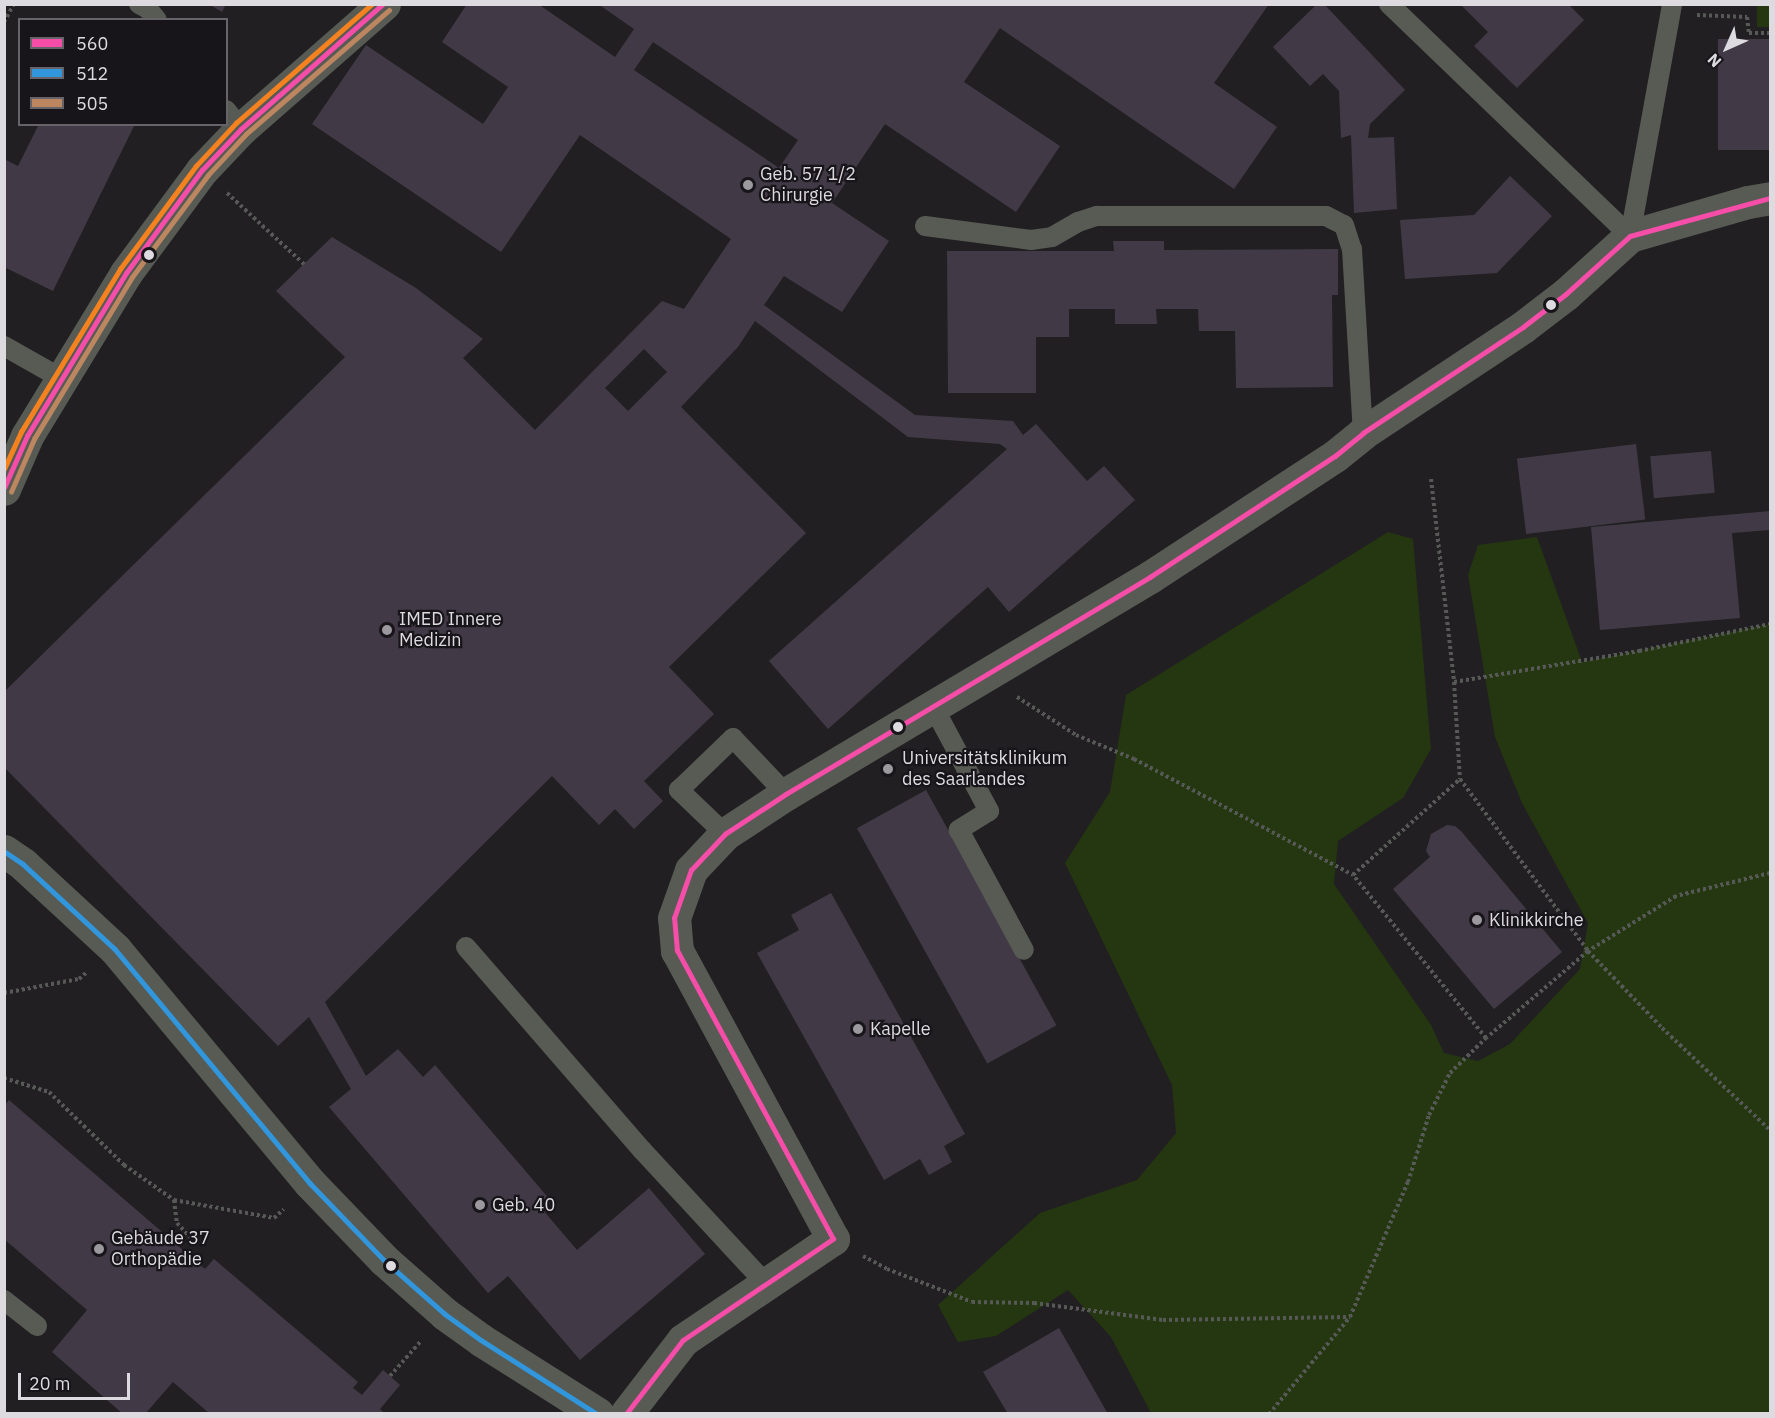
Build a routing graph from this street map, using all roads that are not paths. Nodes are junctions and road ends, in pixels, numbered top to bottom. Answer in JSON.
{"nodes":[{"id":1,"x":139,"y":4,"type":"edge"},
{"id":2,"x":384,"y":4,"type":"edge"},
{"id":3,"x":1389,"y":4,"type":"edge"},
{"id":4,"x":1671,"y":9,"type":"edge"},
{"id":5,"x":155,"y":18,"type":"edge"},
{"id":6,"x":234,"y":119,"type":"edge"},
{"id":7,"x":1770,"y":198,"type":"edge"},
{"id":8,"x":925,"y":226,"type":"dead end"},
{"id":9,"x":1630,"y":236,"type":"junction"},
{"id":10,"x":4,"y":346,"type":"edge"},
{"id":11,"x":64,"y":380,"type":"junction"},
{"id":12,"x":1363,"y":433,"type":"junction"},
{"id":13,"x":4,"y":489,"type":"edge"},
{"id":14,"x":934,"y":708,"type":"junction"},
{"id":15,"x":786,"y":794,"type":"junction"},
{"id":16,"x":725,"y":834,"type":"junction"},
{"id":17,"x":4,"y":851,"type":"edge"},
{"id":18,"x":466,"y":947,"type":"dead end"},
{"id":19,"x":1024,"y":950,"type":"dead end"},
{"id":20,"x":765,"y":1283,"type":"junction"},
{"id":21,"x":4,"y":1300,"type":"edge"},
{"id":22,"x":37,"y":1326,"type":"dead end"},
{"id":23,"x":598,"y":1413,"type":"edge"},
{"id":24,"x":626,"y":1413,"type":"edge"}],
"edges":[{"from":1,"to":5,"type":"lane"},
{"from":2,"to":6,"type":"street"},
{"from":3,"to":9,"type":"lane"},
{"from":4,"to":9,"type":"lane"},
{"from":6,"to":11,"type":"street"},
{"from":7,"to":9,"type":"street"},
{"from":8,"to":12,"type":"lane"},
{"from":9,"to":12,"type":"street"},
{"from":10,"to":11,"type":"lane"},
{"from":11,"to":13,"type":"street"},
{"from":12,"to":14,"type":"street"},
{"from":14,"to":15,"type":"street"},
{"from":14,"to":19,"type":"lane"},
{"from":15,"to":16,"type":"street"},
{"from":15,"to":16,"type":"lane"},
{"from":16,"to":20,"type":"street"},
{"from":17,"to":23,"type":"street"},
{"from":18,"to":20,"type":"lane"},
{"from":20,"to":24,"type":"street"},
{"from":21,"to":22,"type":"lane"}]}
